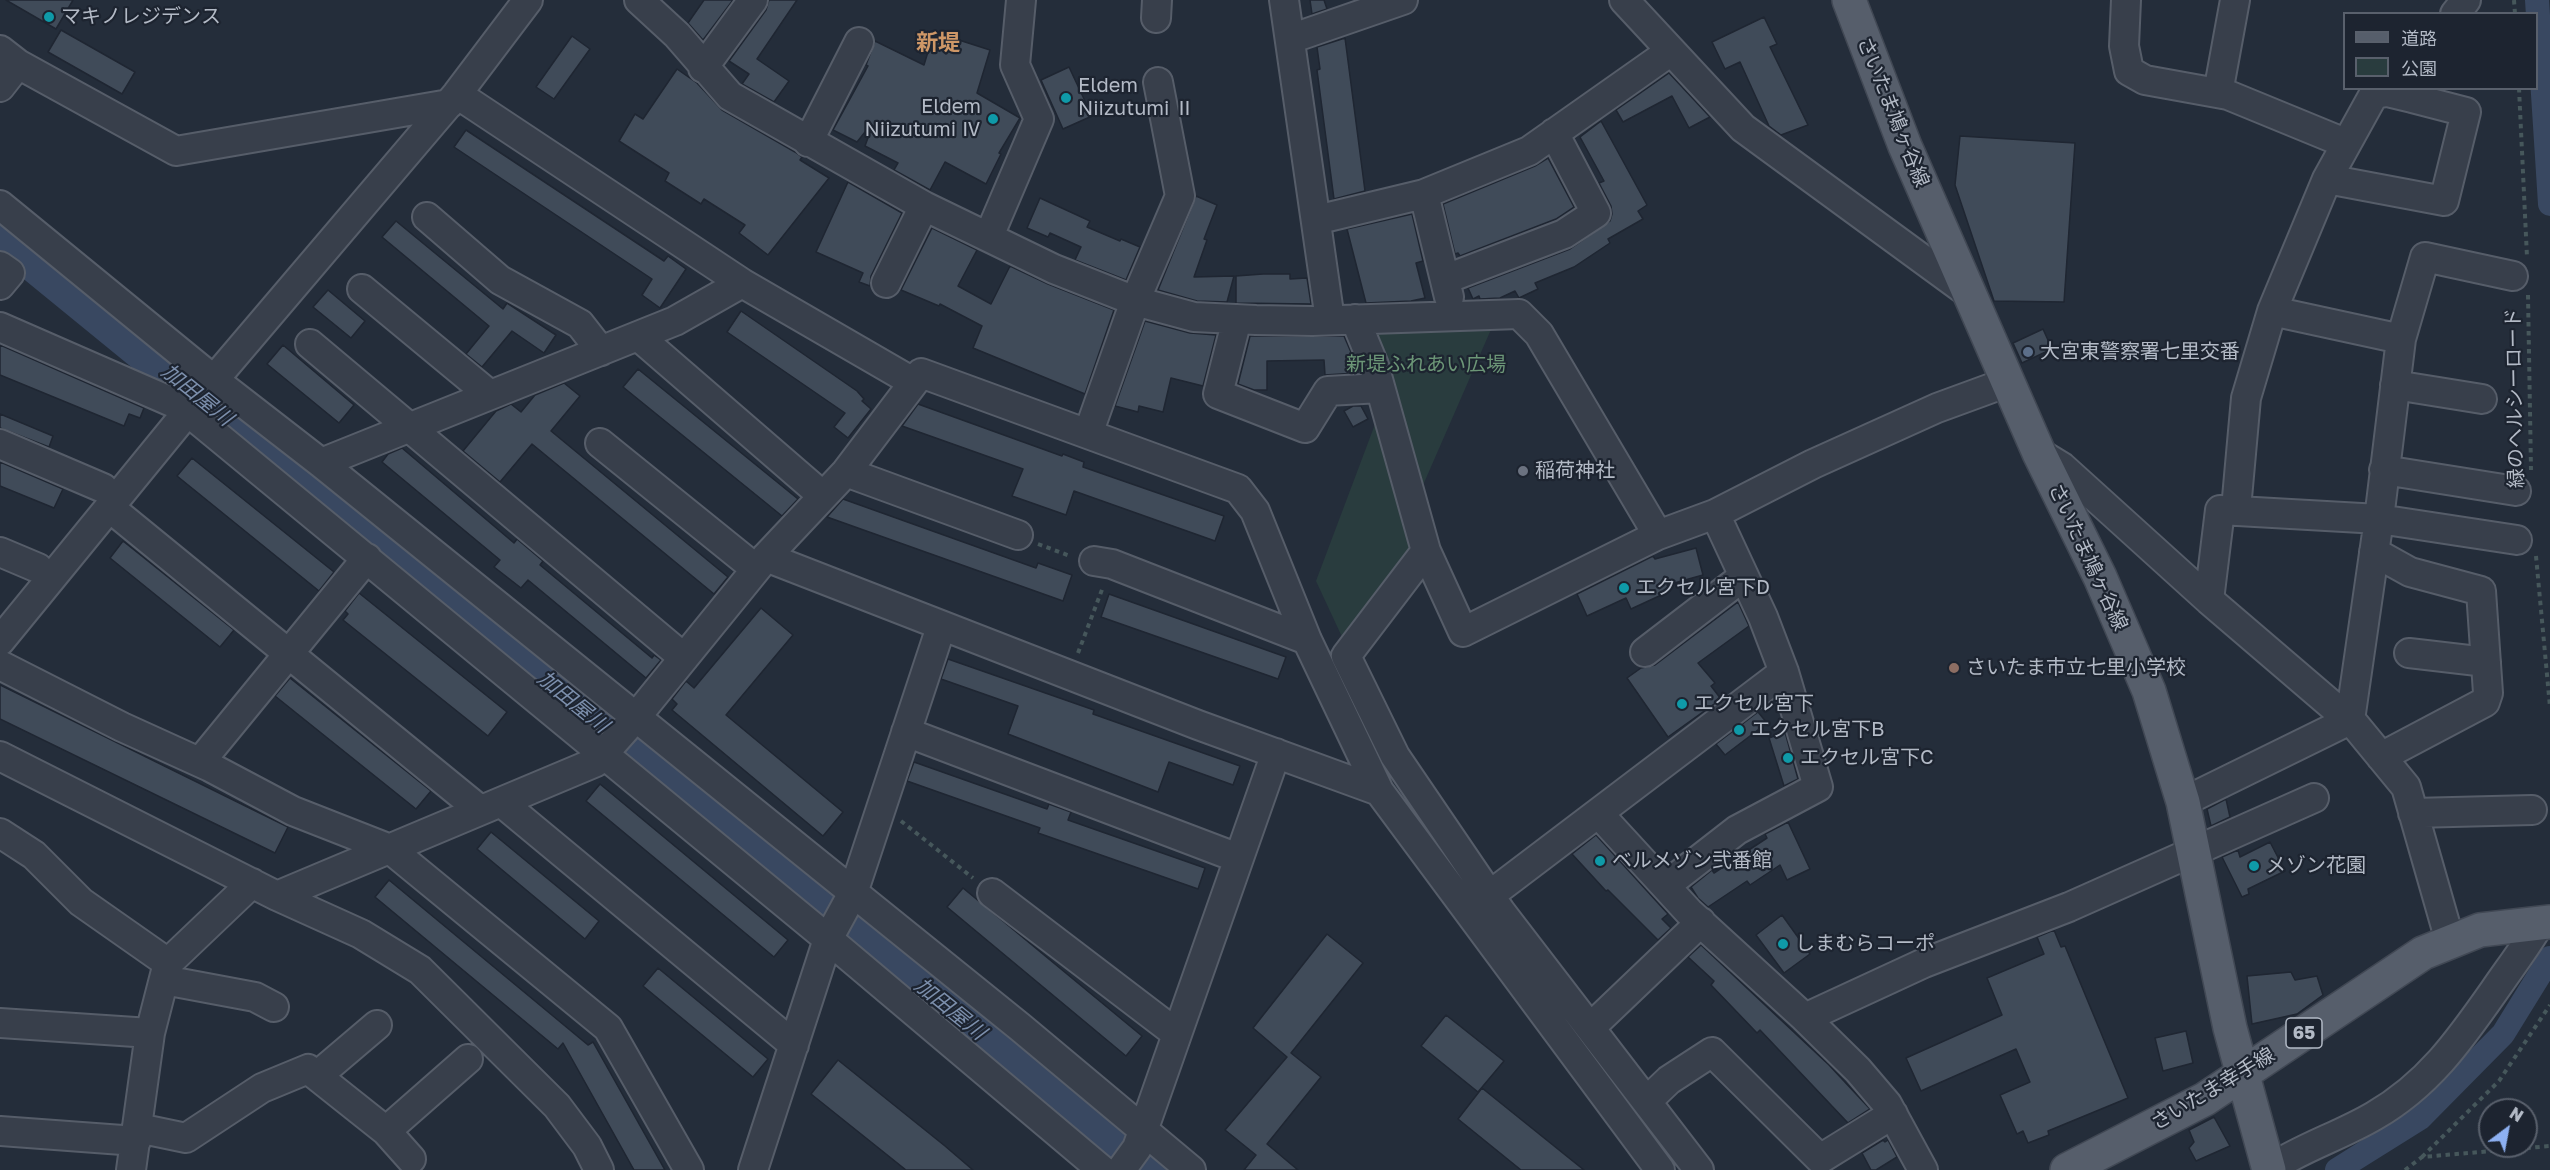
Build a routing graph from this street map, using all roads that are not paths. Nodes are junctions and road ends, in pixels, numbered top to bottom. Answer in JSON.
{"nodes":[{"id":1,"x":528,"y":0,"type":"edge"},
{"id":2,"x":639,"y":0,"type":"edge"},
{"id":3,"x":753,"y":0,"type":"edge"},
{"id":4,"x":1021,"y":0,"type":"edge"},
{"id":5,"x":1284,"y":0,"type":"edge"},
{"id":6,"x":1403,"y":0,"type":"edge"},
{"id":7,"x":1624,"y":0,"type":"edge"},
{"id":8,"x":1849,"y":0,"type":"edge"},
{"id":9,"x":2126,"y":0,"type":"edge"},
{"id":10,"x":2235,"y":0,"type":"edge"},
{"id":11,"x":2466,"y":0,"type":"edge"},
{"id":12,"x":2457,"y":12,"type":"edge"},
{"id":13,"x":1290,"y":39,"type":"junction"},
{"id":14,"x":859,"y":42,"type":"dead end"},
{"id":15,"x":1671,"y":51,"type":"junction"},
{"id":16,"x":9,"y":57,"type":"edge"},
{"id":17,"x":703,"y":68,"type":"junction"},
{"id":18,"x":1158,"y":82,"type":"dead end"},
{"id":19,"x":0,"y":87,"type":"edge"},
{"id":20,"x":2218,"y":93,"type":"junction"},
{"id":21,"x":2414,"y":93,"type":"edge"},
{"id":22,"x":453,"y":99,"type":"junction"},
{"id":23,"x":1554,"y":133,"type":"junction"},
{"id":24,"x":808,"y":142,"type":"junction"},
{"id":25,"x":2345,"y":143,"type":"junction"},
{"id":26,"x":2327,"y":179,"type":"junction"},
{"id":27,"x":1424,"y":194,"type":"junction"},
{"id":28,"x":0,"y":205,"type":"edge"},
{"id":29,"x":924,"y":206,"type":"junction"},
{"id":30,"x":427,"y":217,"type":"dead end"},
{"id":31,"x":1316,"y":220,"type":"junction"},
{"id":32,"x":989,"y":236,"type":"junction"},
{"id":33,"x":0,"y":266,"type":"edge"},
{"id":34,"x":2523,"y":277,"type":"road end"},
{"id":35,"x":1446,"y":279,"type":"junction"},
{"id":36,"x":742,"y":283,"type":"junction"},
{"id":37,"x":886,"y":283,"type":"dead end"},
{"id":38,"x":0,"y":285,"type":"edge"},
{"id":39,"x":362,"y":289,"type":"dead end"},
{"id":40,"x":1970,"y":294,"type":"junction"},
{"id":41,"x":1135,"y":301,"type":"junction"},
{"id":42,"x":2272,"y":311,"type":"junction"},
{"id":43,"x":1452,"y":316,"type":"junction"},
{"id":44,"x":1237,"y":319,"type":"junction"},
{"id":45,"x":1342,"y":320,"type":"junction"},
{"id":46,"x":0,"y":327,"type":"edge"},
{"id":47,"x":638,"y":336,"type":"junction"},
{"id":48,"x":2401,"y":339,"type":"junction"},
{"id":49,"x":310,"y":344,"type":"dead end"},
{"id":50,"x":601,"y":351,"type":"junction"},
{"id":51,"x":913,"y":382,"type":"junction"},
{"id":52,"x":2008,"y":382,"type":"junction"},
{"id":53,"x":2395,"y":385,"type":"junction"},
{"id":54,"x":1380,"y":388,"type":"junction"},
{"id":55,"x":490,"y":395,"type":"junction"},
{"id":56,"x":195,"y":397,"type":"junction"},
{"id":57,"x":2482,"y":399,"type":"dead end"},
{"id":58,"x":407,"y":428,"type":"junction"},
{"id":59,"x":1088,"y":434,"type":"junction"},
{"id":60,"x":600,"y":443,"type":"dead end"},
{"id":61,"x":0,"y":444,"type":"edge"},
{"id":62,"x":2039,"y":453,"type":"junction"},
{"id":63,"x":321,"y":463,"type":"junction"},
{"id":64,"x":2384,"y":470,"type":"junction"},
{"id":65,"x":846,"y":472,"type":"junction"},
{"id":66,"x":2524,"y":484,"type":"road end"},
{"id":67,"x":823,"y":496,"type":"junction"},
{"id":68,"x":106,"y":497,"type":"junction"},
{"id":69,"x":2236,"y":509,"type":"junction"},
{"id":70,"x":1715,"y":514,"type":"junction"},
{"id":71,"x":2379,"y":519,"type":"junction"},
{"id":72,"x":1658,"y":535,"type":"junction"},
{"id":73,"x":1018,"y":536,"type":"road end"},
{"id":74,"x":2527,"y":544,"type":"road end"},
{"id":75,"x":1426,"y":551,"type":"junction"},
{"id":76,"x":0,"y":552,"type":"edge"},
{"id":77,"x":2374,"y":552,"type":"junction"},
{"id":78,"x":367,"y":558,"type":"junction"},
{"id":79,"x":761,"y":563,"type":"junction"},
{"id":80,"x":1103,"y":563,"type":"road end"},
{"id":81,"x":38,"y":568,"type":"junction"},
{"id":82,"x":1744,"y":576,"type":"junction"},
{"id":83,"x":2208,"y":600,"type":"junction"},
{"id":84,"x":0,"y":613,"type":"edge"},
{"id":85,"x":940,"y":627,"type":"junction"},
{"id":86,"x":1307,"y":640,"type":"junction"},
{"id":87,"x":0,"y":641,"type":"edge"},
{"id":88,"x":1645,"y":652,"type":"dead end"},
{"id":89,"x":2409,"y":653,"type":"dead end"},
{"id":90,"x":289,"y":654,"type":"junction"},
{"id":91,"x":684,"y":658,"type":"junction"},
{"id":92,"x":2486,"y":662,"type":"junction"},
{"id":93,"x":0,"y":665,"type":"edge"},
{"id":94,"x":1784,"y":672,"type":"junction"},
{"id":95,"x":2350,"y":720,"type":"junction"},
{"id":96,"x":906,"y":732,"type":"junction"},
{"id":97,"x":618,"y":736,"type":"junction"},
{"id":98,"x":1276,"y":753,"type":"junction"},
{"id":99,"x":0,"y":756,"type":"edge"},
{"id":100,"x":2381,"y":757,"type":"junction"},
{"id":101,"x":200,"y":762,"type":"junction"},
{"id":102,"x":1379,"y":791,"type":"junction"},
{"id":103,"x":2314,"y":798,"type":"dead end"},
{"id":104,"x":2183,"y":802,"type":"junction"},
{"id":105,"x":490,"y":806,"type":"junction"},
{"id":106,"x":2532,"y":810,"type":"dead end"},
{"id":107,"x":1598,"y":813,"type":"junction"},
{"id":108,"x":2413,"y":813,"type":"junction"},
{"id":109,"x":0,"y":833,"type":"edge"},
{"id":110,"x":390,"y":849,"type":"junction"},
{"id":111,"x":2192,"y":851,"type":"junction"},
{"id":112,"x":1238,"y":858,"type":"junction"},
{"id":113,"x":252,"y":883,"type":"junction"},
{"id":114,"x":1665,"y":886,"type":"junction"},
{"id":115,"x":853,"y":893,"type":"junction"},
{"id":116,"x":992,"y":893,"type":"road end"},
{"id":117,"x":1490,"y":895,"type":"junction"},
{"id":118,"x":277,"y":896,"type":"junction"},
{"id":119,"x":1701,"y":922,"type":"junction"},
{"id":120,"x":2545,"y":922,"type":"edge"},
{"id":121,"x":828,"y":939,"type":"junction"},
{"id":122,"x":2450,"y":941,"type":"junction"},
{"id":123,"x":166,"y":972,"type":"junction"},
{"id":124,"x":274,"y":1007,"type":"dead end"},
{"id":125,"x":1805,"y":1018,"type":"junction"},
{"id":126,"x":0,"y":1023,"type":"edge"},
{"id":127,"x":377,"y":1025,"type":"dead end"},
{"id":128,"x":1590,"y":1028,"type":"junction"},
{"id":129,"x":150,"y":1033,"type":"junction"},
{"id":130,"x":1177,"y":1034,"type":"junction"},
{"id":131,"x":794,"y":1045,"type":"junction"},
{"id":132,"x":468,"y":1059,"type":"dead end"},
{"id":133,"x":2242,"y":1076,"type":"junction"},
{"id":134,"x":317,"y":1077,"type":"junction"},
{"id":135,"x":1647,"y":1101,"type":"junction"},
{"id":136,"x":1893,"y":1114,"type":"junction"},
{"id":137,"x":0,"y":1131,"type":"edge"},
{"id":138,"x":386,"y":1131,"type":"junction"},
{"id":139,"x":137,"y":1135,"type":"junction"},
{"id":140,"x":1125,"y":1157,"type":"edge"},
{"id":141,"x":411,"y":1159,"type":"dead end"},
{"id":142,"x":132,"y":1170,"type":"edge"},
{"id":143,"x":599,"y":1170,"type":"edge"},
{"id":144,"x":689,"y":1170,"type":"edge"},
{"id":145,"x":753,"y":1170,"type":"edge"},
{"id":146,"x":1191,"y":1170,"type":"edge"},
{"id":147,"x":1660,"y":1170,"type":"edge"},
{"id":148,"x":1699,"y":1170,"type":"edge"},
{"id":149,"x":1923,"y":1170,"type":"edge"},
{"id":150,"x":2067,"y":1170,"type":"edge"},
{"id":151,"x":2269,"y":1170,"type":"edge"}],
"edges":[{"from":1,"to":22,"type":"street"},
{"from":2,"to":17,"type":"street"},
{"from":3,"to":17,"type":"street"},
{"from":4,"to":32,"type":"street"},
{"from":5,"to":13,"type":"street"},
{"from":6,"to":13,"type":"street"},
{"from":7,"to":15,"type":"street"},
{"from":8,"to":40,"type":"main road","name":"さいたま鳩ヶ谷線"},
{"from":9,"to":20,"type":"street"},
{"from":10,"to":20,"type":"street"},
{"from":11,"to":12,"type":"street"},
{"from":13,"to":31,"type":"street"},
{"from":14,"to":24,"type":"street"},
{"from":15,"to":23,"type":"street"},
{"from":15,"to":40,"type":"street"},
{"from":16,"to":19,"type":"street"},
{"from":16,"to":22,"type":"street"},
{"from":17,"to":24,"type":"street"},
{"from":18,"to":41,"type":"street"},
{"from":20,"to":25,"type":"street"},
{"from":21,"to":25,"type":"street"},
{"from":21,"to":26,"type":"street"},
{"from":22,"to":36,"type":"street"},
{"from":22,"to":56,"type":"street"},
{"from":23,"to":27,"type":"street"},
{"from":23,"to":35,"type":"street"},
{"from":24,"to":29,"type":"street"},
{"from":25,"to":26,"type":"street"},
{"from":26,"to":42,"type":"street"},
{"from":27,"to":31,"type":"street"},
{"from":27,"to":35,"type":"street"},
{"from":28,"to":56,"type":"street"},
{"from":29,"to":32,"type":"street"},
{"from":29,"to":37,"type":"street"},
{"from":30,"to":50,"type":"street"},
{"from":31,"to":45,"type":"street"},
{"from":32,"to":41,"type":"street"},
{"from":33,"to":38,"type":"street"},
{"from":34,"to":48,"type":"street"},
{"from":35,"to":43,"type":"street"},
{"from":36,"to":47,"type":"street"},
{"from":36,"to":51,"type":"street"},
{"from":39,"to":55,"type":"street"},
{"from":40,"to":52,"type":"main road","name":"さいたま鳩ヶ谷線"},
{"from":41,"to":44,"type":"street"},
{"from":41,"to":59,"type":"street"},
{"from":42,"to":48,"type":"street"},
{"from":42,"to":69,"type":"street"},
{"from":43,"to":45,"type":"street"},
{"from":43,"to":72,"type":"street"},
{"from":44,"to":45,"type":"street"},
{"from":44,"to":54,"type":"street"},
{"from":45,"to":54,"type":"street"},
{"from":46,"to":56,"type":"street"},
{"from":47,"to":50,"type":"street"},
{"from":47,"to":67,"type":"street"},
{"from":48,"to":53,"type":"street"},
{"from":49,"to":58,"type":"street"},
{"from":50,"to":55,"type":"street"},
{"from":51,"to":59,"type":"street"},
{"from":51,"to":65,"type":"street"},
{"from":52,"to":62,"type":"main road","name":"さいたま鳩ヶ谷線"},
{"from":52,"to":70,"type":"street"},
{"from":53,"to":57,"type":"street"},
{"from":53,"to":64,"type":"street"},
{"from":54,"to":75,"type":"street"},
{"from":55,"to":58,"type":"street"},
{"from":56,"to":63,"type":"street"},
{"from":56,"to":68,"type":"street"},
{"from":56,"to":78,"type":"street"},
{"from":58,"to":63,"type":"street"},
{"from":58,"to":91,"type":"street"},
{"from":59,"to":86,"type":"street"},
{"from":60,"to":79,"type":"street"},
{"from":61,"to":68,"type":"street"},
{"from":62,"to":83,"type":"street"},
{"from":62,"to":104,"type":"main road","name":"さいたま鳩ヶ谷線"},
{"from":63,"to":97,"type":"street"},
{"from":64,"to":66,"type":"street"},
{"from":64,"to":71,"type":"street"},
{"from":65,"to":67,"type":"street"},
{"from":65,"to":73,"type":"street"},
{"from":67,"to":79,"type":"street"},
{"from":68,"to":81,"type":"street"},
{"from":68,"to":87,"type":"street"},
{"from":68,"to":90,"type":"street"},
{"from":69,"to":71,"type":"street"},
{"from":69,"to":83,"type":"street"},
{"from":70,"to":72,"type":"street"},
{"from":70,"to":82,"type":"street"},
{"from":71,"to":74,"type":"street"},
{"from":71,"to":77,"type":"street"},
{"from":72,"to":75,"type":"street"},
{"from":75,"to":117,"type":"street"},
{"from":76,"to":81,"type":"street"},
{"from":77,"to":92,"type":"street"},
{"from":77,"to":95,"type":"street"},
{"from":78,"to":90,"type":"street"},
{"from":78,"to":97,"type":"street"},
{"from":79,"to":85,"type":"street"},
{"from":79,"to":91,"type":"street"},
{"from":80,"to":86,"type":"street"},
{"from":81,"to":84,"type":"street"},
{"from":82,"to":88,"type":"street"},
{"from":82,"to":94,"type":"street"},
{"from":83,"to":95,"type":"street"},
{"from":85,"to":96,"type":"street"},
{"from":85,"to":98,"type":"street"},
{"from":86,"to":102,"type":"street"},
{"from":89,"to":92,"type":"street"},
{"from":90,"to":101,"type":"street"},
{"from":90,"to":105,"type":"street"},
{"from":91,"to":97,"type":"street"},
{"from":92,"to":100,"type":"street"},
{"from":93,"to":101,"type":"street"},
{"from":94,"to":107,"type":"street"},
{"from":94,"to":114,"type":"street"},
{"from":95,"to":100,"type":"street"},
{"from":95,"to":104,"type":"street"},
{"from":96,"to":112,"type":"street"},
{"from":96,"to":115,"type":"street"},
{"from":97,"to":105,"type":"street"},
{"from":97,"to":115,"type":"street"},
{"from":97,"to":121,"type":"street"},
{"from":98,"to":102,"type":"street"},
{"from":98,"to":112,"type":"street"},
{"from":99,"to":113,"type":"street"},
{"from":100,"to":108,"type":"street"},
{"from":101,"to":110,"type":"street"},
{"from":102,"to":147,"type":"street"},
{"from":103,"to":111,"type":"street"},
{"from":104,"to":111,"type":"main road","name":"さいたま鳩ヶ谷線"},
{"from":105,"to":110,"type":"street"},
{"from":105,"to":131,"type":"street"},
{"from":106,"to":108,"type":"street"},
{"from":107,"to":114,"type":"street"},
{"from":107,"to":117,"type":"street"},
{"from":108,"to":122,"type":"street"},
{"from":109,"to":123,"type":"street"},
{"from":110,"to":118,"type":"street"},
{"from":110,"to":144,"type":"street"},
{"from":111,"to":125,"type":"street"},
{"from":111,"to":133,"type":"main road","name":"さいたま鳩ヶ谷線"},
{"from":112,"to":130,"type":"street"},
{"from":113,"to":118,"type":"street"},
{"from":113,"to":123,"type":"street"},
{"from":114,"to":119,"type":"street"},
{"from":115,"to":121,"type":"street"},
{"from":115,"to":140,"type":"street"},
{"from":116,"to":130,"type":"street"},
{"from":117,"to":128,"type":"street"},
{"from":118,"to":143,"type":"street"},
{"from":119,"to":125,"type":"street"},
{"from":119,"to":128,"type":"street"},
{"from":120,"to":122,"type":"main road","name":"さいたま幸手線","number":"65"},
{"from":120,"to":151,"type":"street"},
{"from":121,"to":131,"type":"street"},
{"from":121,"to":140,"type":"street"},
{"from":122,"to":133,"type":"main road","name":"さいたま幸手線","number":"65"},
{"from":123,"to":124,"type":"street"},
{"from":123,"to":129,"type":"street"},
{"from":125,"to":136,"type":"street"},
{"from":126,"to":129,"type":"street"},
{"from":127,"to":134,"type":"street"},
{"from":128,"to":135,"type":"street"},
{"from":129,"to":139,"type":"street"},
{"from":130,"to":140,"type":"street"},
{"from":131,"to":145,"type":"street"},
{"from":132,"to":138,"type":"street"},
{"from":133,"to":150,"type":"main road","name":"さいたま幸手線","number":"65"},
{"from":133,"to":151,"type":"main road","name":"さいたま鳩ヶ谷線"},
{"from":134,"to":138,"type":"street"},
{"from":134,"to":139,"type":"street"},
{"from":135,"to":136,"type":"street"},
{"from":135,"to":148,"type":"street"},
{"from":136,"to":149,"type":"street"},
{"from":137,"to":139,"type":"street"},
{"from":138,"to":141,"type":"street"},
{"from":139,"to":142,"type":"street"},
{"from":140,"to":146,"type":"street"}]}
